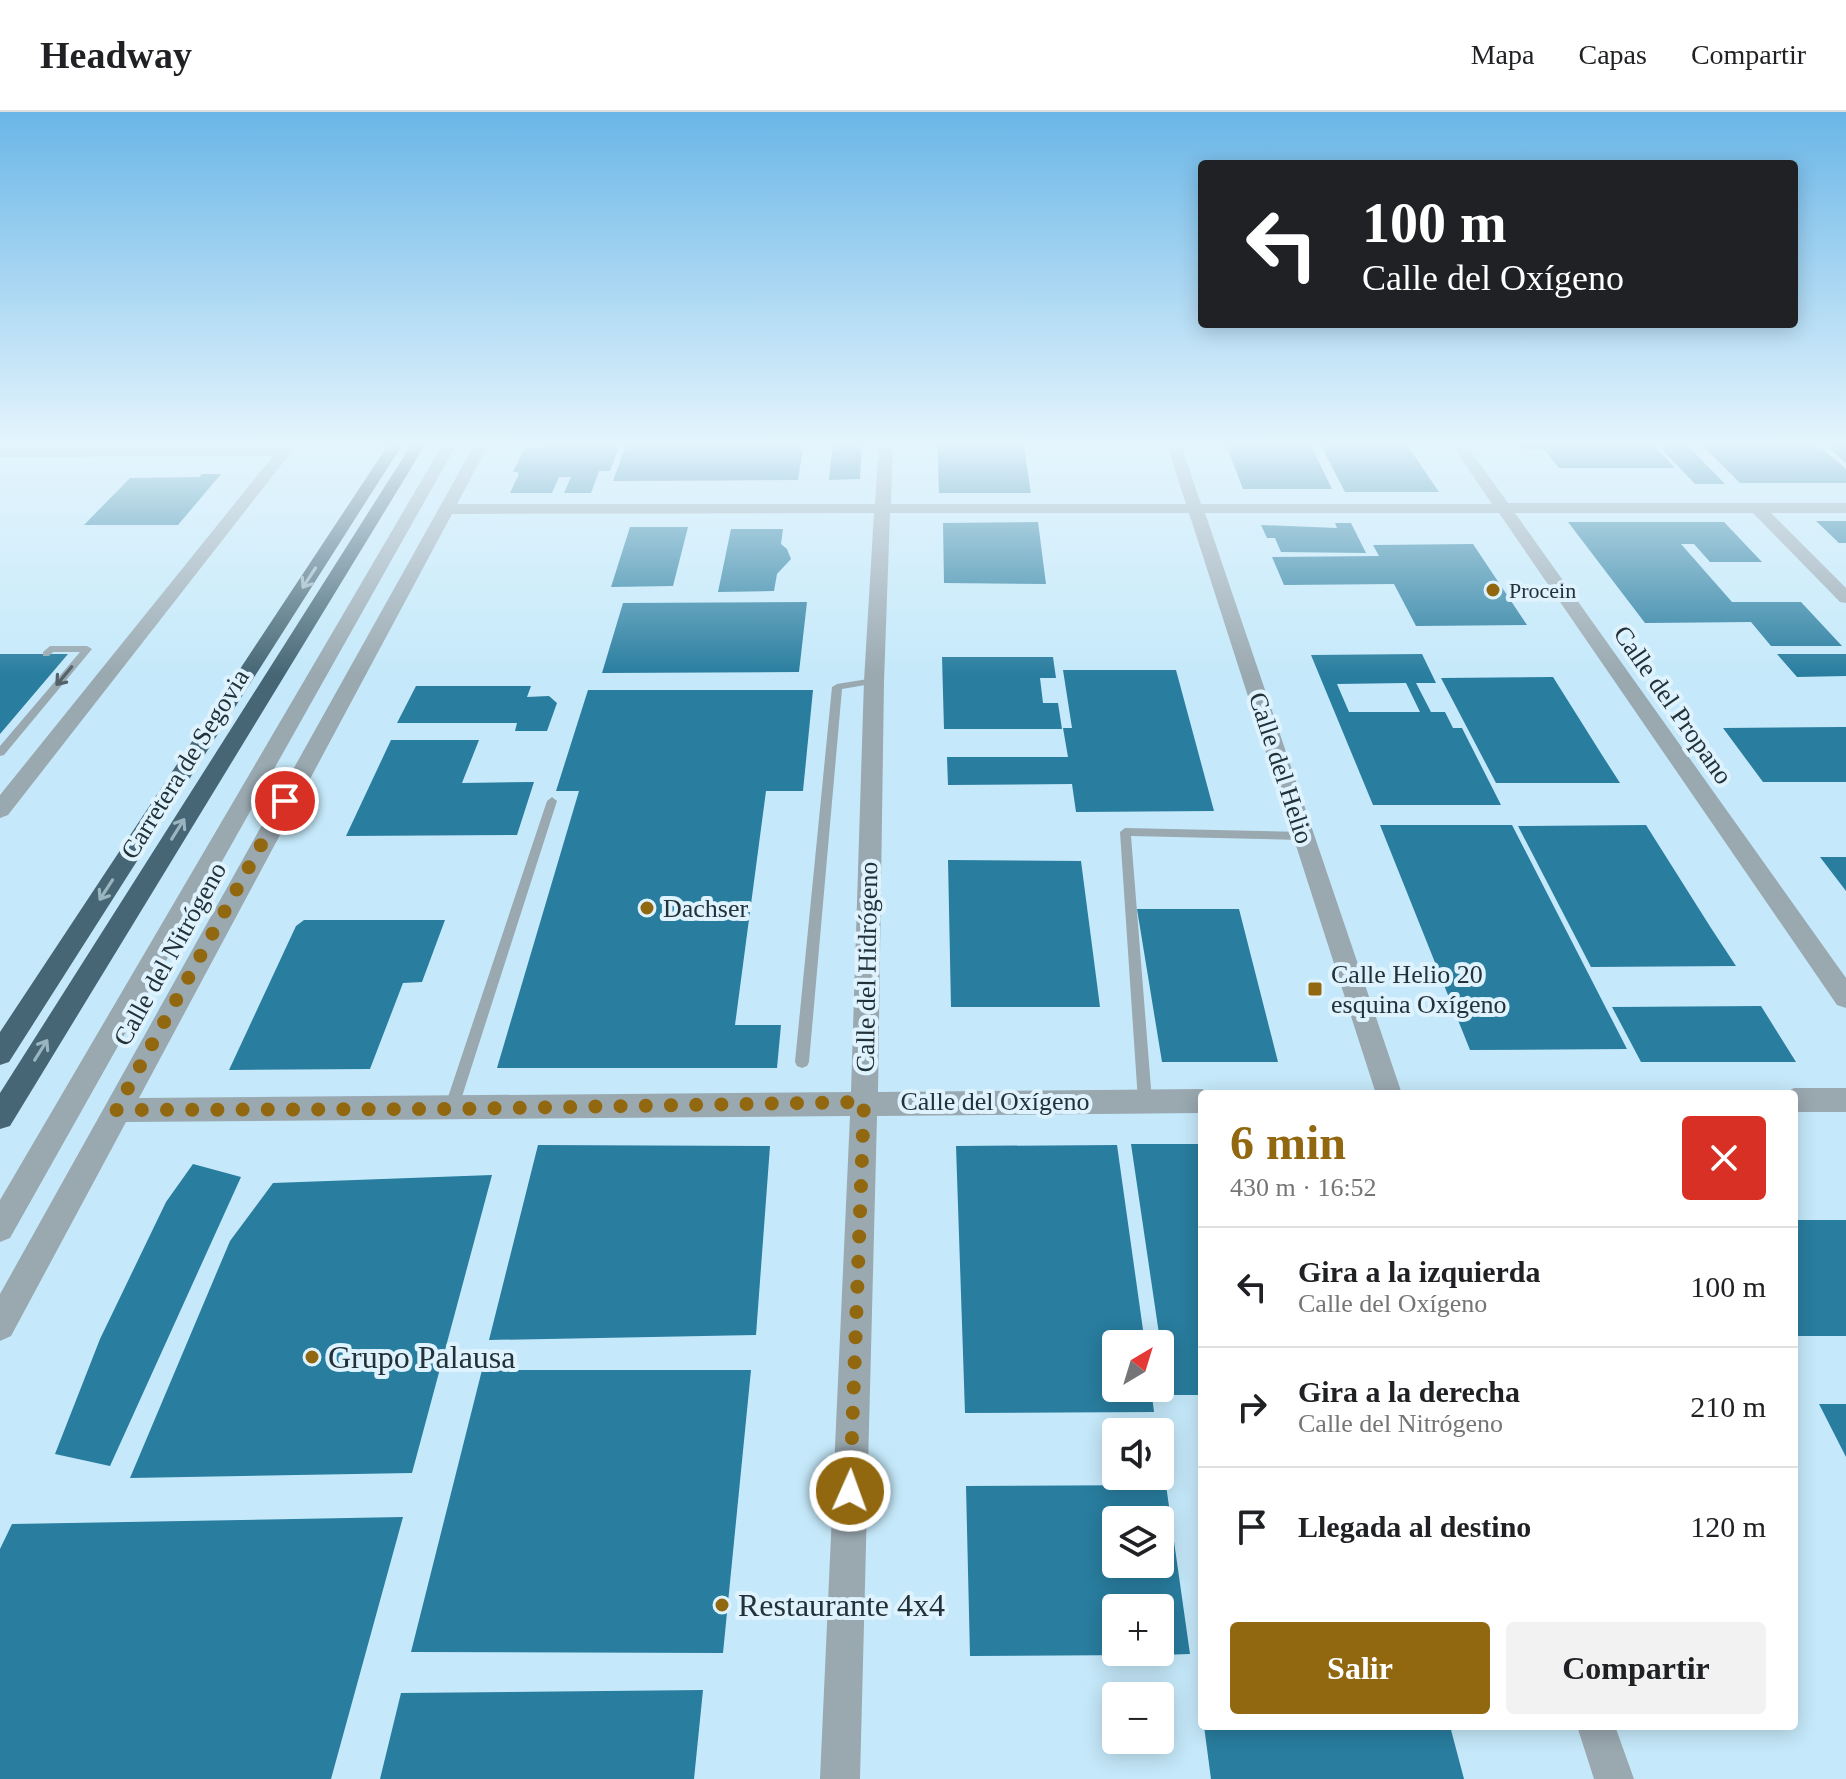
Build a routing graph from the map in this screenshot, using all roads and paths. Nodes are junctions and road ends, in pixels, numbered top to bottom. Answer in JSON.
{"nodes":[{"id":1,"x":224,"y":520,"type":"edge"},
{"id":2,"x":347,"y":520,"type":"edge"},
{"id":3,"x":372,"y":520,"type":"edge"},
{"id":4,"x":406,"y":520,"type":"edge"},
{"id":5,"x":440,"y":520,"type":"edge"},
{"id":6,"x":882,"y":520,"type":"edge"},
{"id":7,"x":1198,"y":520,"type":"edge"},
{"id":8,"x":1512,"y":520,"type":"edge"},
{"id":9,"x":1769,"y":520,"type":"edge"},
{"id":10,"x":1846,"y":598,"type":"edge"},
{"id":11,"x":46,"y":654,"type":"dead end"},
{"id":12,"x":874,"y":681,"type":"junction"},
{"id":13,"x":0,"y":753,"type":"edge"},
{"id":14,"x":552,"y":801,"type":"dead end"},
{"id":15,"x":0,"y":810,"type":"edge"},
{"id":16,"x":1303,"y":836,"type":"junction"},
{"id":17,"x":1846,"y":998,"type":"edge"},
{"id":18,"x":0,"y":1054,"type":"edge"},
{"id":19,"x":802,"y":1062,"type":"dead end"},
{"id":20,"x":1388,"y":1090,"type":"edge"},
{"id":21,"x":1798,"y":1100,"type":"edge"},
{"id":22,"x":1846,"y":1100,"type":"edge"},
{"id":23,"x":1145,"y":1101,"type":"junction"},
{"id":24,"x":1198,"y":1101,"type":"edge"},
{"id":25,"x":864,"y":1102,"type":"junction"},
{"id":26,"x":451,"y":1109,"type":"junction"},
{"id":27,"x":116,"y":1110,"type":"junction"},
{"id":28,"x":0,"y":1117,"type":"edge"},
{"id":29,"x":0,"y":1228,"type":"edge"},
{"id":30,"x":0,"y":1325,"type":"edge"},
{"id":31,"x":1597,"y":1730,"type":"edge"},
{"id":32,"x":840,"y":1779,"type":"edge"},
{"id":33,"x":1614,"y":1779,"type":"edge"}],
"edges":[{"from":1,"to":15,"type":"street"},
{"from":2,"to":18,"type":"highway","name":"Carretera de Segovia","one_way":true},
{"from":28,"to":3,"type":"highway","name":"Carretera de Segovia","one_way":true},
{"from":4,"to":29,"type":"street"},
{"from":5,"to":27,"type":"street","name":"Calle del Nitrógeno"},
{"from":6,"to":12,"type":"street","name":"Calle del Hidrógeno"},
{"from":7,"to":16,"type":"street","name":"Calle del Helio"},
{"from":8,"to":17,"type":"street","name":"Calle del Propano"},
{"from":9,"to":10,"type":"street"},
{"from":11,"to":13,"type":"lane","one_way":true},
{"from":12,"to":19,"type":"lane"},
{"from":12,"to":25,"type":"street","name":"Calle del Hidrógeno"},
{"from":14,"to":26,"type":"lane"},
{"from":16,"to":20,"type":"street","name":"Calle del Helio"},
{"from":16,"to":23,"type":"lane"},
{"from":21,"to":22,"type":"street"},
{"from":23,"to":24,"type":"street","name":"Calle del Oxígeno"},
{"from":23,"to":25,"type":"street","name":"Calle del Oxígeno"},
{"from":25,"to":26,"type":"street","name":"Calle del Oxígeno"},
{"from":25,"to":32,"type":"street","name":"Calle del Hidrógeno"},
{"from":26,"to":27,"type":"street","name":"Calle del Oxígeno"},
{"from":27,"to":30,"type":"street","name":"Calle del Nitrógeno"},
{"from":31,"to":33,"type":"street"}]}
